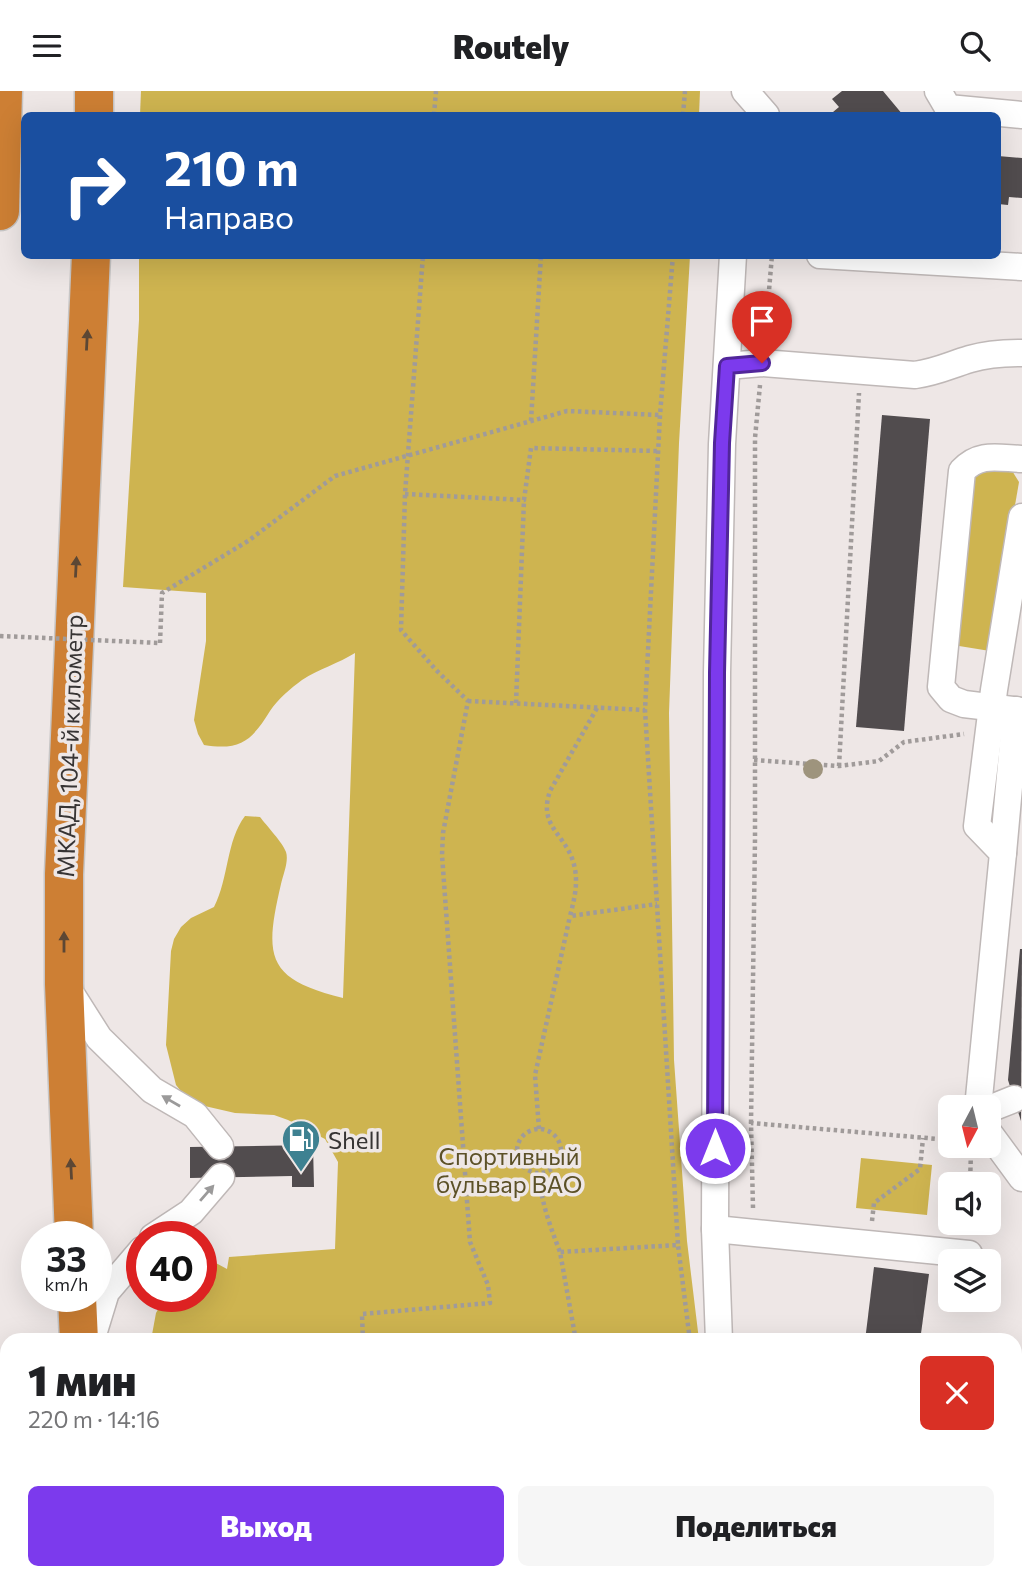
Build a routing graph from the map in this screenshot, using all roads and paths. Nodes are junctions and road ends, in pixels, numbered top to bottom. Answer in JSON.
{"nodes":[{"id":1,"x":4,"y":91,"type":"edge"},
{"id":2,"x":94,"y":91,"type":"edge"},
{"id":3,"x":436,"y":91,"type":"edge"},
{"id":4,"x":685,"y":91,"type":"edge"},
{"id":5,"x":745,"y":91,"type":"edge"},
{"id":6,"x":938,"y":91,"type":"edge"},
{"id":7,"x":94,"y":112,"type":"edge"},
{"id":8,"x":434,"y":112,"type":"edge"},
{"id":9,"x":683,"y":112,"type":"edge"},
{"id":10,"x":742,"y":112,"type":"edge"},
{"id":11,"x":762,"y":112,"type":"edge"},
{"id":12,"x":994,"y":112,"type":"edge"},
{"id":13,"x":1001,"y":113,"type":"edge"},
{"id":14,"x":1022,"y":115,"type":"edge"},
{"id":15,"x":1,"y":128,"type":"edge"},
{"id":16,"x":0,"y":211,"type":"edge"},
{"id":17,"x":91,"y":259,"type":"edge"},
{"id":18,"x":423,"y":259,"type":"edge"},
{"id":19,"x":541,"y":259,"type":"edge"},
{"id":20,"x":673,"y":259,"type":"edge"},
{"id":21,"x":733,"y":259,"type":"edge"},
{"id":22,"x":772,"y":259,"type":"edge"},
{"id":23,"x":898,"y":259,"type":"edge"},
{"id":24,"x":1022,"y":267,"type":"edge"},
{"id":25,"x":1022,"y":352,"type":"edge"},
{"id":26,"x":762,"y":363,"type":"junction"},
{"id":27,"x":727,"y":366,"type":"junction"},
{"id":28,"x":860,"y":371,"type":"junction"},
{"id":29,"x":660,"y":415,"type":"junction"},
{"id":30,"x":531,"y":421,"type":"junction"},
{"id":31,"x":658,"y":451,"type":"junction"},
{"id":32,"x":407,"y":456,"type":"junction"},
{"id":33,"x":1022,"y":460,"type":"edge"},
{"id":34,"x":405,"y":494,"type":"junction"},
{"id":35,"x":524,"y":500,"type":"junction"},
{"id":36,"x":1022,"y":517,"type":"edge"},
{"id":37,"x":0,"y":636,"type":"edge"},
{"id":38,"x":468,"y":701,"type":"junction"},
{"id":39,"x":516,"y":703,"type":"junction"},
{"id":40,"x":597,"y":708,"type":"junction"},
{"id":41,"x":645,"y":710,"type":"junction"},
{"id":42,"x":1005,"y":715,"type":"edge"},
{"id":43,"x":754,"y":760,"type":"junction"},
{"id":44,"x":839,"y":766,"type":"junction"},
{"id":45,"x":657,"y":904,"type":"junction"},
{"id":46,"x":570,"y":916,"type":"junction"},
{"id":47,"x":64,"y":984,"type":"junction"},
{"id":48,"x":979,"y":1095,"type":"edge"},
{"id":49,"x":1014,"y":1099,"type":"dead end"},
{"id":50,"x":1001,"y":1104,"type":"edge"},
{"id":51,"x":751,"y":1123,"type":"junction"},
{"id":52,"x":539,"y":1129,"type":"junction"},
{"id":53,"x":923,"y":1138,"type":"junction"},
{"id":54,"x":938,"y":1139,"type":"edge"},
{"id":55,"x":220,"y":1146,"type":"dead end"},
{"id":56,"x":1001,"y":1149,"type":"edge"},
{"id":57,"x":539,"y":1174,"type":"junction"},
{"id":58,"x":221,"y":1177,"type":"dead end"},
{"id":59,"x":1022,"y":1178,"type":"edge"},
{"id":60,"x":73,"y":1221,"type":"edge"},
{"id":61,"x":177,"y":1221,"type":"edge"},
{"id":62,"x":715,"y":1229,"type":"junction"},
{"id":63,"x":754,"y":1233,"type":"junction"},
{"id":64,"x":869,"y":1244,"type":"junction"},
{"id":65,"x":678,"y":1245,"type":"junction"},
{"id":66,"x":938,"y":1251,"type":"edge"},
{"id":67,"x":560,"y":1252,"type":"junction"},
{"id":68,"x":126,"y":1268,"type":"edge"},
{"id":69,"x":78,"y":1312,"type":"edge"},
{"id":70,"x":79,"y":1333,"type":"edge"},
{"id":71,"x":93,"y":1333,"type":"edge"},
{"id":72,"x":363,"y":1333,"type":"edge"},
{"id":73,"x":575,"y":1333,"type":"edge"},
{"id":74,"x":689,"y":1333,"type":"edge"},
{"id":75,"x":719,"y":1333,"type":"edge"}],
"edges":[{"from":1,"to":15,"type":"highway"},
{"from":2,"to":7,"type":"highway"},
{"from":3,"to":8,"type":"path"},
{"from":4,"to":9,"type":"path"},
{"from":5,"to":10,"type":"street"},
{"from":5,"to":11,"type":"street"},
{"from":6,"to":12,"type":"street"},
{"from":13,"to":14,"type":"street"},
{"from":15,"to":16,"type":"highway"},
{"from":47,"to":17,"type":"highway","name":"МКАД, 104-й километр","one_way":true},
{"from":18,"to":32,"type":"path"},
{"from":19,"to":30,"type":"path"},
{"from":20,"to":29,"type":"path"},
{"from":21,"to":27,"type":"street"},
{"from":22,"to":26,"type":"path"},
{"from":23,"to":24,"type":"street"},
{"from":25,"to":28,"type":"street"},
{"from":26,"to":27,"type":"street"},
{"from":26,"to":28,"type":"street"},
{"from":26,"to":43,"type":"path"},
{"from":27,"to":62,"type":"street"},
{"from":28,"to":44,"type":"path"},
{"from":29,"to":30,"type":"path"},
{"from":29,"to":31,"type":"path"},
{"from":30,"to":32,"type":"path"},
{"from":31,"to":35,"type":"path"},
{"from":31,"to":41,"type":"path"},
{"from":32,"to":34,"type":"path"},
{"from":32,"to":37,"type":"path","bridge":true},
{"from":33,"to":42,"type":"street"},
{"from":34,"to":35,"type":"path"},
{"from":34,"to":38,"type":"path"},
{"from":35,"to":39,"type":"path"},
{"from":36,"to":42,"type":"street"},
{"from":38,"to":39,"type":"path"},
{"from":38,"to":72,"type":"path"},
{"from":39,"to":40,"type":"path"},
{"from":40,"to":41,"type":"path"},
{"from":40,"to":46,"type":"path"},
{"from":41,"to":45,"type":"path"},
{"from":42,"to":44,"type":"path"},
{"from":42,"to":48,"type":"street"},
{"from":43,"to":44,"type":"path"},
{"from":43,"to":51,"type":"path"},
{"from":45,"to":46,"type":"path"},
{"from":45,"to":65,"type":"path"},
{"from":46,"to":52,"type":"path"},
{"from":55,"to":47,"type":"street","one_way":true},
{"from":60,"to":47,"type":"highway","name":"МКАД, 104-й километр","one_way":true},
{"from":49,"to":50,"type":"street"},
{"from":51,"to":53,"type":"path"},
{"from":51,"to":63,"type":"path"},
{"from":52,"to":57,"type":"path"},
{"from":52,"to":57,"type":"path"},
{"from":53,"to":54,"type":"path"},
{"from":53,"to":64,"type":"path"},
{"from":56,"to":59,"type":"street"},
{"from":57,"to":67,"type":"path"},
{"from":61,"to":58,"type":"street","one_way":true},
{"from":62,"to":63,"type":"street"},
{"from":62,"to":75,"type":"street"},
{"from":63,"to":64,"type":"street"},
{"from":64,"to":66,"type":"street"},
{"from":65,"to":67,"type":"path"},
{"from":65,"to":74,"type":"path"},
{"from":67,"to":73,"type":"path"},
{"from":68,"to":71,"type":"street"},
{"from":69,"to":70,"type":"highway"}]}
